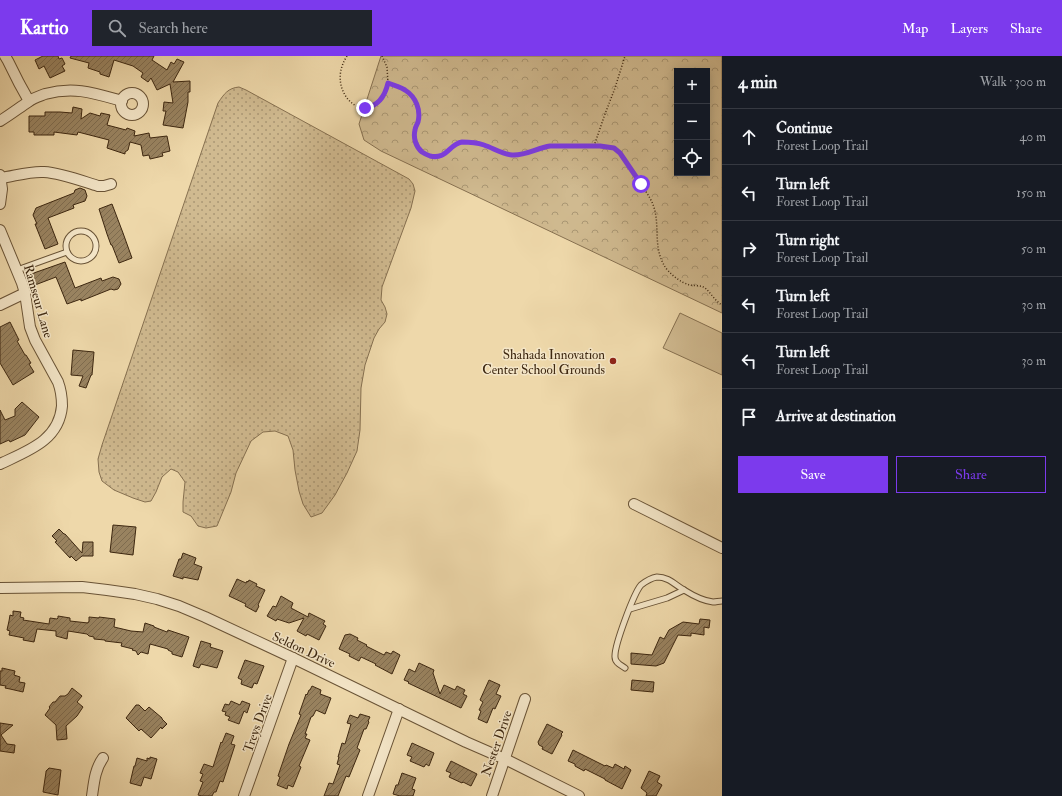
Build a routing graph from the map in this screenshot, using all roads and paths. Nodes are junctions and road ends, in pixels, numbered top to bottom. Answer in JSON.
{"nodes":[{"id":1,"x":5,"y":56,"type":"edge"},
{"id":2,"x":347,"y":56,"type":"edge"},
{"id":3,"x":382,"y":56,"type":"edge"},
{"id":4,"x":625,"y":56,"type":"edge"},
{"id":5,"x":388,"y":83,"type":"junction"},
{"id":6,"x":29,"y":101,"type":"junction"},
{"id":7,"x":122,"y":101,"type":"dead end"},
{"id":8,"x":0,"y":121,"type":"edge"},
{"id":9,"x":594,"y":146,"type":"junction"},
{"id":10,"x":1,"y":177,"type":"edge"},
{"id":11,"x":110,"y":184,"type":"dead end"},
{"id":12,"x":0,"y":204,"type":"edge"},
{"id":13,"x":0,"y":230,"type":"edge"},
{"id":14,"x":67,"y":252,"type":"junction"},
{"id":15,"x":17,"y":270,"type":"junction"},
{"id":16,"x":25,"y":293,"type":"junction"},
{"id":17,"x":0,"y":305,"type":"edge"},
{"id":18,"x":722,"y":305,"type":"edge"},
{"id":19,"x":0,"y":464,"type":"edge"},
{"id":20,"x":634,"y":504,"type":"dead end"},
{"id":21,"x":722,"y":548,"type":"edge"},
{"id":22,"x":0,"y":588,"type":"edge"},
{"id":23,"x":684,"y":590,"type":"junction"},
{"id":24,"x":722,"y":601,"type":"edge"},
{"id":25,"x":630,"y":608,"type":"junction"},
{"id":26,"x":293,"y":658,"type":"junction"},
{"id":27,"x":625,"y":668,"type":"dead end"},
{"id":28,"x":525,"y":699,"type":"dead end"},
{"id":29,"x":399,"y":709,"type":"junction"},
{"id":30,"x":103,"y":758,"type":"dead end"},
{"id":31,"x":505,"y":759,"type":"junction"},
{"id":32,"x":92,"y":796,"type":"edge"},
{"id":33,"x":244,"y":796,"type":"edge"},
{"id":34,"x":368,"y":796,"type":"edge"},
{"id":35,"x":492,"y":796,"type":"edge"},
{"id":36,"x":579,"y":796,"type":"edge"}],
"edges":[{"from":1,"to":6,"type":"street"},
{"from":2,"to":5,"type":"path"},
{"from":3,"to":5,"type":"path"},
{"from":4,"to":9,"type":"path"},
{"from":5,"to":9,"type":"path"},
{"from":6,"to":7,"type":"street"},
{"from":6,"to":8,"type":"street"},
{"from":9,"to":18,"type":"path"},
{"from":10,"to":11,"type":"street"},
{"from":10,"to":12,"type":"street"},
{"from":13,"to":15,"type":"street","name":"Ramseur Lane"},
{"from":14,"to":14,"type":"lane"},
{"from":14,"to":15,"type":"lane"},
{"from":15,"to":16,"type":"street","name":"Ramseur Lane"},
{"from":16,"to":17,"type":"street"},
{"from":16,"to":19,"type":"street","name":"Ramseur Lane"},
{"from":20,"to":21,"type":"street"},
{"from":22,"to":26,"type":"street","name":"Seldon Drive"},
{"from":23,"to":24,"type":"lane"},
{"from":23,"to":25,"type":"lane"},
{"from":23,"to":25,"type":"lane"},
{"from":25,"to":27,"type":"lane"},
{"from":26,"to":29,"type":"street","name":"Seldon Drive"},
{"from":26,"to":33,"type":"street","name":"Treys Drive"},
{"from":28,"to":31,"type":"street","name":"Nester Drive"},
{"from":29,"to":31,"type":"street","name":"Seldon Drive"},
{"from":29,"to":34,"type":"street"},
{"from":30,"to":32,"type":"street"},
{"from":31,"to":35,"type":"street","name":"Nester Drive"},
{"from":31,"to":36,"type":"street","name":"Seldon Drive"}]}
